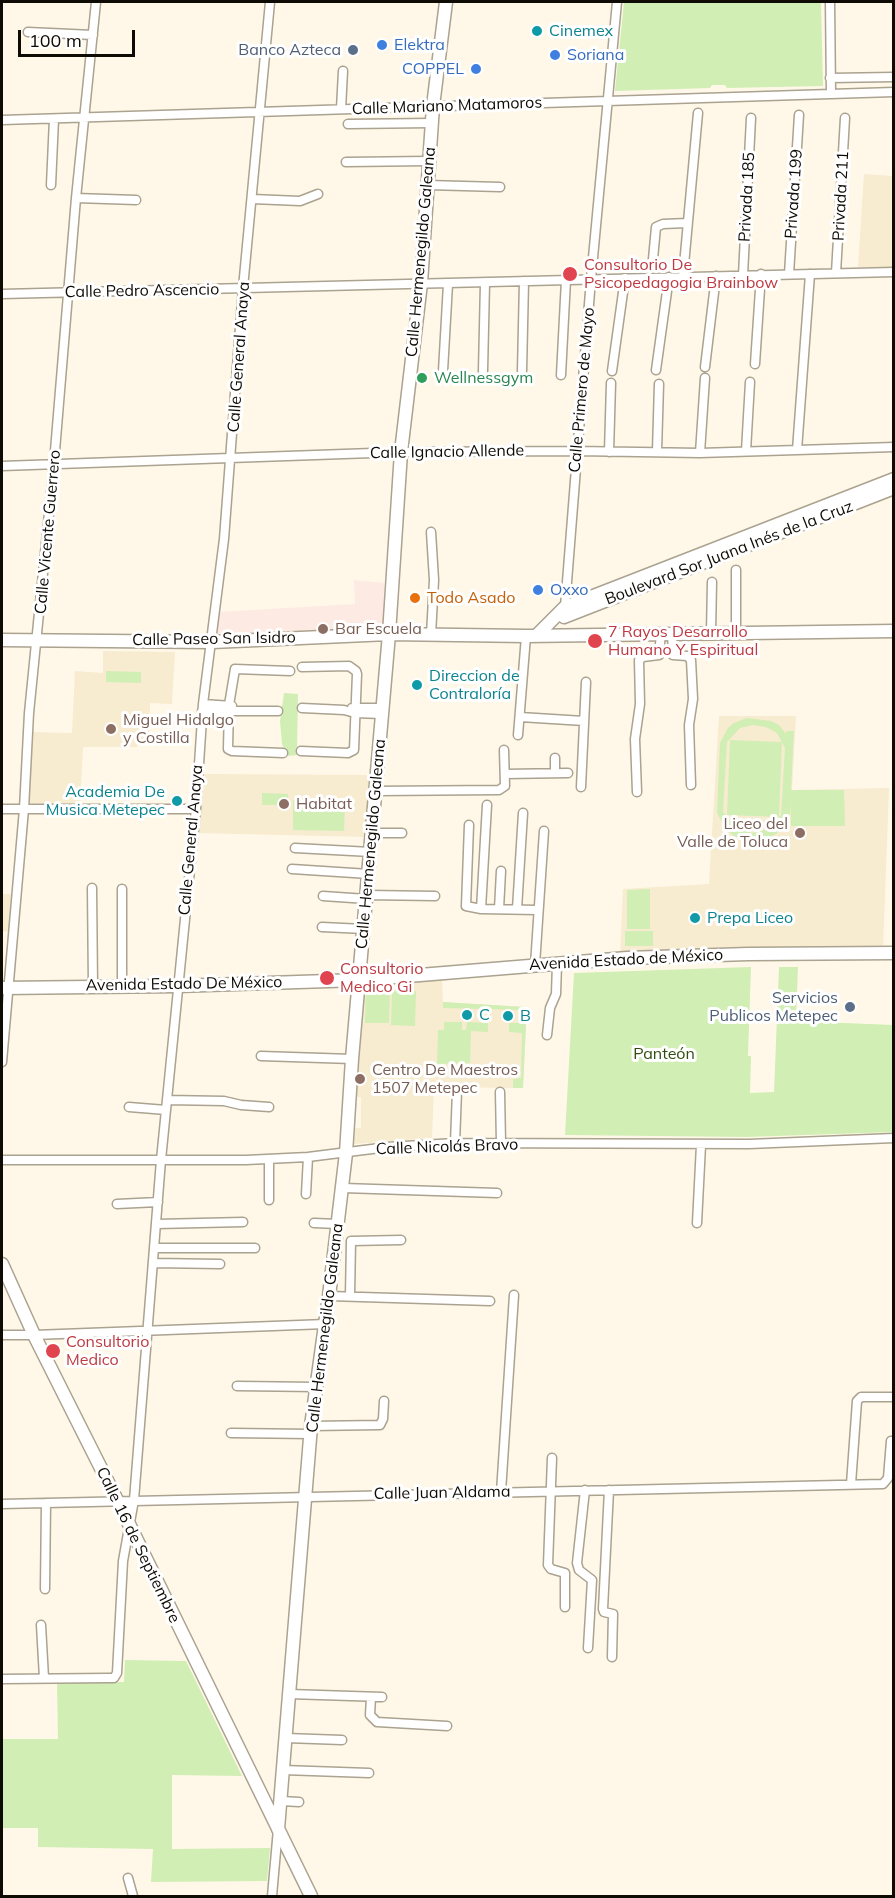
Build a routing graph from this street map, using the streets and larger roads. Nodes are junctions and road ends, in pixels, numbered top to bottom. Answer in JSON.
{"nodes":[{"id":1,"x":96,"y":2,"type":"edge"},
{"id":2,"x":270,"y":2,"type":"edge"},
{"id":3,"x":446,"y":2,"type":"edge"},
{"id":4,"x":617,"y":2,"type":"edge"},
{"id":5,"x":830,"y":2,"type":"edge"},
{"id":6,"x":28,"y":32,"type":"dead end"},
{"id":7,"x":93,"y":35,"type":"junction"},
{"id":8,"x":343,"y":70,"type":"dead end"},
{"id":9,"x":894,"y":77,"type":"edge"},
{"id":10,"x":830,"y":78,"type":"junction"},
{"id":11,"x":894,"y":92,"type":"edge"},
{"id":12,"x":831,"y":94,"type":"junction"},
{"id":13,"x":608,"y":100,"type":"junction"},
{"id":14,"x":433,"y":106,"type":"junction"},
{"id":15,"x":341,"y":109,"type":"junction"},
{"id":16,"x":261,"y":111,"type":"junction"},
{"id":17,"x":698,"y":113,"type":"dead end"},
{"id":18,"x":799,"y":115,"type":"dead end"},
{"id":19,"x":84,"y":118,"type":"junction"},
{"id":20,"x":752,"y":118,"type":"dead end"},
{"id":21,"x":845,"y":118,"type":"dead end"},
{"id":22,"x":54,"y":119,"type":"junction"},
{"id":23,"x":2,"y":120,"type":"edge"},
{"id":24,"x":432,"y":123,"type":"junction"},
{"id":25,"x":348,"y":124,"type":"dead end"},
{"id":26,"x":428,"y":161,"type":"junction"},
{"id":27,"x":346,"y":162,"type":"dead end"},
{"id":28,"x":51,"y":185,"type":"dead end"},
{"id":29,"x":427,"y":185,"type":"junction"},
{"id":30,"x":500,"y":187,"type":"dead end"},
{"id":31,"x":318,"y":194,"type":"dead end"},
{"id":32,"x":76,"y":198,"type":"junction"},
{"id":33,"x":252,"y":199,"type":"junction"},
{"id":34,"x":136,"y":200,"type":"dead end"},
{"id":35,"x":687,"y":223,"type":"junction"},
{"id":36,"x":654,"y":259,"type":"dead end"},
{"id":37,"x":894,"y":272,"type":"edge"},
{"id":38,"x":836,"y":273,"type":"junction"},
{"id":39,"x":761,"y":274,"type":"junction"},
{"id":40,"x":789,"y":274,"type":"junction"},
{"id":41,"x":810,"y":274,"type":"junction"},
{"id":42,"x":743,"y":275,"type":"junction"},
{"id":43,"x":683,"y":276,"type":"junction"},
{"id":44,"x":716,"y":276,"type":"junction"},
{"id":45,"x":669,"y":277,"type":"junction"},
{"id":46,"x":625,"y":278,"type":"junction"},
{"id":47,"x":591,"y":279,"type":"junction"},
{"id":48,"x":566,"y":280,"type":"junction"},
{"id":49,"x":524,"y":281,"type":"junction"},
{"id":50,"x":421,"y":283,"type":"junction"},
{"id":51,"x":485,"y":283,"type":"junction"},
{"id":52,"x":448,"y":284,"type":"junction"},
{"id":53,"x":243,"y":288,"type":"junction"},
{"id":54,"x":68,"y":292,"type":"junction"},
{"id":55,"x":2,"y":294,"type":"edge"},
{"id":56,"x":755,"y":364,"type":"dead end"},
{"id":57,"x":705,"y":367,"type":"dead end"},
{"id":58,"x":656,"y":370,"type":"dead end"},
{"id":59,"x":443,"y":371,"type":"dead end"},
{"id":60,"x":483,"y":371,"type":"dead end"},
{"id":61,"x":522,"y":371,"type":"dead end"},
{"id":62,"x":612,"y":371,"type":"dead end"},
{"id":63,"x":561,"y":375,"type":"dead end"},
{"id":64,"x":705,"y":378,"type":"dead end"},
{"id":65,"x":750,"y":382,"type":"dead end"},
{"id":66,"x":611,"y":383,"type":"dead end"},
{"id":67,"x":659,"y":384,"type":"dead end"},
{"id":68,"x":894,"y":447,"type":"edge"},
{"id":69,"x":797,"y":450,"type":"junction"},
{"id":70,"x":577,"y":451,"type":"junction"},
{"id":71,"x":657,"y":451,"type":"junction"},
{"id":72,"x":747,"y":451,"type":"junction"},
{"id":73,"x":609,"y":452,"type":"junction"},
{"id":74,"x":401,"y":453,"type":"junction"},
{"id":75,"x":700,"y":453,"type":"junction"},
{"id":76,"x":231,"y":457,"type":"junction"},
{"id":77,"x":54,"y":463,"type":"junction"},
{"id":78,"x":2,"y":466,"type":"edge"},
{"id":79,"x":894,"y":478,"type":"edge"},
{"id":80,"x":894,"y":488,"type":"edge"},
{"id":81,"x":431,"y":532,"type":"dead end"},
{"id":82,"x":736,"y":570,"type":"dead end"},
{"id":83,"x":712,"y":582,"type":"dead end"},
{"id":84,"x":565,"y":612,"type":"junction"},
{"id":85,"x":894,"y":631,"type":"edge"},
{"id":86,"x":666,"y":633,"type":"junction"},
{"id":87,"x":711,"y":633,"type":"junction"},
{"id":88,"x":736,"y":633,"type":"junction"},
{"id":89,"x":389,"y":634,"type":"junction"},
{"id":90,"x":431,"y":634,"type":"junction"},
{"id":91,"x":531,"y":635,"type":"junction"},
{"id":92,"x":564,"y":635,"type":"junction"},
{"id":93,"x":2,"y":640,"type":"edge"},
{"id":94,"x":37,"y":640,"type":"junction"},
{"id":95,"x":212,"y":642,"type":"junction"},
{"id":96,"x":302,"y":667,"type":"dead end"},
{"id":97,"x":290,"y":671,"type":"dead end"},
{"id":98,"x":586,"y":682,"type":"dead end"},
{"id":99,"x":202,"y":707,"type":"junction"},
{"id":100,"x":229,"y":708,"type":"junction"},
{"id":101,"x":302,"y":708,"type":"dead end"},
{"id":102,"x":355,"y":710,"type":"junction"},
{"id":103,"x":278,"y":711,"type":"dead end"},
{"id":104,"x":381,"y":711,"type":"junction"},
{"id":105,"x":520,"y":717,"type":"junction"},
{"id":106,"x":584,"y":721,"type":"junction"},
{"id":107,"x":518,"y":735,"type":"dead end"},
{"id":108,"x":504,"y":750,"type":"dead end"},
{"id":109,"x":301,"y":751,"type":"dead end"},
{"id":110,"x":283,"y":753,"type":"dead end"},
{"id":111,"x":555,"y":758,"type":"dead end"},
{"id":112,"x":555,"y":773,"type":"junction"},
{"id":113,"x":568,"y":773,"type":"dead end"},
{"id":114,"x":505,"y":774,"type":"junction"},
{"id":115,"x":691,"y":784,"type":"dead end"},
{"id":116,"x":581,"y":787,"type":"dead end"},
{"id":117,"x":375,"y":791,"type":"junction"},
{"id":118,"x":637,"y":792,"type":"dead end"},
{"id":119,"x":487,"y":805,"type":"dead end"},
{"id":120,"x":2,"y":809,"type":"edge"},
{"id":121,"x":24,"y":809,"type":"junction"},
{"id":122,"x":196,"y":809,"type":"junction"},
{"id":123,"x":523,"y":813,"type":"dead end"},
{"id":124,"x":469,"y":825,"type":"dead end"},
{"id":125,"x":544,"y":831,"type":"dead end"},
{"id":126,"x":372,"y":833,"type":"junction"},
{"id":127,"x":402,"y":833,"type":"dead end"},
{"id":128,"x":295,"y":848,"type":"dead end"},
{"id":129,"x":371,"y":852,"type":"junction"},
{"id":130,"x":292,"y":869,"type":"dead end"},
{"id":131,"x":501,"y":871,"type":"dead end"},
{"id":132,"x":369,"y":874,"type":"junction"},
{"id":133,"x":92,"y":888,"type":"dead end"},
{"id":134,"x":122,"y":889,"type":"dead end"},
{"id":135,"x":323,"y":896,"type":"dead end"},
{"id":136,"x":435,"y":896,"type":"dead end"},
{"id":137,"x":367,"y":897,"type":"junction"},
{"id":138,"x":481,"y":909,"type":"junction"},
{"id":139,"x":499,"y":909,"type":"junction"},
{"id":140,"x":517,"y":909,"type":"junction"},
{"id":141,"x":538,"y":910,"type":"junction"},
{"id":142,"x":322,"y":927,"type":"dead end"},
{"id":143,"x":364,"y":929,"type":"junction"},
{"id":144,"x":894,"y":954,"type":"edge"},
{"id":145,"x":557,"y":964,"type":"junction"},
{"id":146,"x":535,"y":965,"type":"junction"},
{"id":147,"x":360,"y":980,"type":"junction"},
{"id":148,"x":122,"y":986,"type":"junction"},
{"id":149,"x":177,"y":986,"type":"junction"},
{"id":150,"x":93,"y":987,"type":"junction"},
{"id":151,"x":5,"y":988,"type":"edge"},
{"id":152,"x":547,"y":1035,"type":"dead end"},
{"id":153,"x":261,"y":1056,"type":"dead end"},
{"id":154,"x":352,"y":1059,"type":"junction"},
{"id":155,"x":2,"y":1062,"type":"edge"},
{"id":156,"x":457,"y":1091,"type":"dead end"},
{"id":157,"x":501,"y":1092,"type":"dead end"},
{"id":158,"x":167,"y":1100,"type":"junction"},
{"id":159,"x":129,"y":1107,"type":"dead end"},
{"id":160,"x":269,"y":1107,"type":"dead end"},
{"id":161,"x":166,"y":1110,"type":"junction"},
{"id":162,"x":894,"y":1138,"type":"edge"},
{"id":163,"x":455,"y":1143,"type":"junction"},
{"id":164,"x":501,"y":1143,"type":"junction"},
{"id":165,"x":701,"y":1144,"type":"junction"},
{"id":166,"x":346,"y":1153,"type":"junction"},
{"id":167,"x":308,"y":1157,"type":"junction"},
{"id":168,"x":269,"y":1159,"type":"junction"},
{"id":169,"x":2,"y":1160,"type":"edge"},
{"id":170,"x":161,"y":1160,"type":"junction"},
{"id":171,"x":343,"y":1188,"type":"junction"},
{"id":172,"x":497,"y":1192,"type":"dead end"},
{"id":173,"x":306,"y":1194,"type":"dead end"},
{"id":174,"x":269,"y":1200,"type":"dead end"},
{"id":175,"x":158,"y":1202,"type":"junction"},
{"id":176,"x":117,"y":1204,"type":"dead end"},
{"id":177,"x":243,"y":1222,"type":"dead end"},
{"id":178,"x":314,"y":1223,"type":"dead end"},
{"id":179,"x":697,"y":1223,"type":"dead end"},
{"id":180,"x":157,"y":1224,"type":"junction"},
{"id":181,"x":338,"y":1224,"type":"junction"},
{"id":182,"x":401,"y":1240,"type":"dead end"},
{"id":183,"x":155,"y":1248,"type":"junction"},
{"id":184,"x":255,"y":1248,"type":"dead end"},
{"id":185,"x":154,"y":1263,"type":"junction"},
{"id":186,"x":219,"y":1263,"type":"dead end"},
{"id":187,"x":2,"y":1264,"type":"edge"},
{"id":188,"x":514,"y":1295,"type":"dead end"},
{"id":189,"x":330,"y":1296,"type":"junction"},
{"id":190,"x":350,"y":1296,"type":"junction"},
{"id":191,"x":489,"y":1301,"type":"dead end"},
{"id":192,"x":326,"y":1324,"type":"junction"},
{"id":193,"x":147,"y":1330,"type":"junction"},
{"id":194,"x":2,"y":1335,"type":"edge"},
{"id":195,"x":34,"y":1335,"type":"junction"},
{"id":196,"x":237,"y":1386,"type":"dead end"},
{"id":197,"x":317,"y":1387,"type":"junction"},
{"id":198,"x":894,"y":1397,"type":"edge"},
{"id":199,"x":384,"y":1401,"type":"dead end"},
{"id":200,"x":311,"y":1430,"type":"junction"},
{"id":201,"x":231,"y":1433,"type":"dead end"},
{"id":202,"x":891,"y":1441,"type":"dead end"},
{"id":203,"x":552,"y":1458,"type":"dead end"},
{"id":204,"x":851,"y":1484,"type":"junction"},
{"id":205,"x":585,"y":1490,"type":"junction"},
{"id":206,"x":609,"y":1490,"type":"junction"},
{"id":207,"x":501,"y":1491,"type":"junction"},
{"id":208,"x":550,"y":1492,"type":"junction"},
{"id":209,"x":306,"y":1497,"type":"junction"},
{"id":210,"x":134,"y":1500,"type":"junction"},
{"id":211,"x":116,"y":1501,"type":"junction"},
{"id":212,"x":46,"y":1503,"type":"junction"},
{"id":213,"x":2,"y":1504,"type":"edge"},
{"id":214,"x":130,"y":1526,"type":"junction"},
{"id":215,"x":45,"y":1589,"type":"dead end"},
{"id":216,"x":565,"y":1607,"type":"dead end"},
{"id":217,"x":41,"y":1625,"type":"dead end"},
{"id":218,"x":588,"y":1648,"type":"dead end"},
{"id":219,"x":612,"y":1657,"type":"dead end"},
{"id":220,"x":44,"y":1678,"type":"junction"},
{"id":221,"x":2,"y":1679,"type":"edge"},
{"id":222,"x":289,"y":1694,"type":"junction"},
{"id":223,"x":371,"y":1697,"type":"junction"},
{"id":224,"x":382,"y":1697,"type":"dead end"},
{"id":225,"x":447,"y":1726,"type":"dead end"},
{"id":226,"x":286,"y":1738,"type":"junction"},
{"id":227,"x":342,"y":1740,"type":"dead end"},
{"id":228,"x":283,"y":1770,"type":"junction"},
{"id":229,"x":369,"y":1773,"type":"dead end"},
{"id":230,"x":280,"y":1801,"type":"junction"},
{"id":231,"x":299,"y":1802,"type":"dead end"},
{"id":232,"x":277,"y":1827,"type":"junction"},
{"id":233,"x":128,"y":1878,"type":"dead end"},
{"id":234,"x":134,"y":1896,"type":"edge"},
{"id":235,"x":272,"y":1896,"type":"edge"},
{"id":236,"x":311,"y":1896,"type":"edge"}],
"edges":[{"from":1,"to":7,"type":"street","name":"Calle Vicente Guerrero"},
{"from":2,"to":16,"type":"street","name":"Calle General Anaya"},
{"from":3,"to":14,"type":"street","name":"Calle Hermenegildo Galeana"},
{"from":4,"to":13,"type":"street","name":"Calle Primero de Mayo"},
{"from":5,"to":10,"type":"street"},
{"from":6,"to":7,"type":"street"},
{"from":7,"to":19,"type":"street","name":"Calle Vicente Guerrero"},
{"from":8,"to":15,"type":"street"},
{"from":9,"to":10,"type":"street"},
{"from":10,"to":12,"type":"street"},
{"from":11,"to":12,"type":"street","name":"Calle Mariano Matamoros"},
{"from":12,"to":13,"type":"street","name":"Calle Mariano Matamoros"},
{"from":13,"to":14,"type":"street","name":"Calle Mariano Matamoros"},
{"from":13,"to":47,"type":"street","name":"Calle Primero de Mayo"},
{"from":14,"to":15,"type":"street","name":"Calle Mariano Matamoros"},
{"from":14,"to":24,"type":"street","name":"Calle Hermenegildo Galeana"},
{"from":15,"to":16,"type":"street","name":"Calle Mariano Matamoros"},
{"from":16,"to":19,"type":"street","name":"Calle Mariano Matamoros"},
{"from":16,"to":33,"type":"street","name":"Calle General Anaya"},
{"from":17,"to":35,"type":"street"},
{"from":18,"to":40,"type":"street","name":"Privada 199"},
{"from":19,"to":22,"type":"street","name":"Calle Mariano Matamoros"},
{"from":19,"to":32,"type":"street","name":"Calle Vicente Guerrero"},
{"from":20,"to":42,"type":"street","name":"Privada 185"},
{"from":21,"to":38,"type":"street","name":"Privada 211"},
{"from":22,"to":23,"type":"street","name":"Calle Mariano Matamoros"},
{"from":22,"to":28,"type":"street"},
{"from":24,"to":25,"type":"street"},
{"from":24,"to":26,"type":"street","name":"Calle Hermenegildo Galeana"},
{"from":26,"to":27,"type":"street"},
{"from":26,"to":29,"type":"street","name":"Calle Hermenegildo Galeana"},
{"from":29,"to":30,"type":"street"},
{"from":29,"to":50,"type":"street","name":"Calle Hermenegildo Galeana"},
{"from":31,"to":33,"type":"street"},
{"from":32,"to":34,"type":"street"},
{"from":32,"to":54,"type":"street","name":"Calle Vicente Guerrero"},
{"from":33,"to":53,"type":"street","name":"Calle General Anaya"},
{"from":35,"to":36,"type":"street"},
{"from":35,"to":43,"type":"street"},
{"from":37,"to":38,"type":"street","name":"Calle Pedro Ascencio"},
{"from":38,"to":41,"type":"street","name":"Calle Pedro Ascencio"},
{"from":39,"to":40,"type":"street","name":"Calle Pedro Ascencio"},
{"from":39,"to":42,"type":"street","name":"Calle Pedro Ascencio"},
{"from":39,"to":56,"type":"street"},
{"from":40,"to":41,"type":"street","name":"Calle Pedro Ascencio"},
{"from":41,"to":69,"type":"street"},
{"from":42,"to":44,"type":"street","name":"Calle Pedro Ascencio"},
{"from":43,"to":44,"type":"street","name":"Calle Pedro Ascencio"},
{"from":43,"to":45,"type":"street","name":"Calle Pedro Ascencio"},
{"from":44,"to":57,"type":"street"},
{"from":45,"to":46,"type":"street","name":"Calle Pedro Ascencio"},
{"from":45,"to":58,"type":"street"},
{"from":46,"to":47,"type":"street","name":"Calle Pedro Ascencio"},
{"from":46,"to":62,"type":"street"},
{"from":47,"to":48,"type":"street","name":"Calle Pedro Ascencio"},
{"from":47,"to":70,"type":"street","name":"Calle Primero de Mayo"},
{"from":48,"to":49,"type":"street","name":"Calle Pedro Ascencio"},
{"from":48,"to":63,"type":"street"},
{"from":49,"to":51,"type":"street","name":"Calle Pedro Ascencio"},
{"from":49,"to":61,"type":"street"},
{"from":50,"to":52,"type":"street","name":"Calle Pedro Ascencio"},
{"from":50,"to":53,"type":"street","name":"Calle Pedro Ascencio"},
{"from":50,"to":74,"type":"street","name":"Calle Hermenegildo Galeana"},
{"from":51,"to":52,"type":"street","name":"Calle Pedro Ascencio"},
{"from":51,"to":60,"type":"street"},
{"from":52,"to":59,"type":"street"},
{"from":53,"to":54,"type":"street","name":"Calle Pedro Ascencio"},
{"from":53,"to":76,"type":"street","name":"Calle General Anaya"},
{"from":54,"to":55,"type":"street","name":"Calle Pedro Ascencio"},
{"from":54,"to":77,"type":"street","name":"Calle Vicente Guerrero"},
{"from":64,"to":75,"type":"street"},
{"from":65,"to":72,"type":"street"},
{"from":66,"to":73,"type":"street"},
{"from":67,"to":71,"type":"street"},
{"from":68,"to":69,"type":"street","name":"Calle Ignacio Allende"},
{"from":69,"to":72,"type":"street","name":"Calle Ignacio Allende"},
{"from":70,"to":73,"type":"street","name":"Calle Ignacio Allende"},
{"from":70,"to":74,"type":"street","name":"Calle Ignacio Allende"},
{"from":70,"to":84,"type":"street","name":"Calle Primero de Mayo"},
{"from":71,"to":73,"type":"street","name":"Calle Ignacio Allende"},
{"from":71,"to":75,"type":"street","name":"Calle Ignacio Allende"},
{"from":72,"to":75,"type":"street","name":"Calle Ignacio Allende"},
{"from":74,"to":76,"type":"street","name":"Calle Ignacio Allende"},
{"from":74,"to":89,"type":"street","name":"Calle Hermenegildo Galeana"},
{"from":76,"to":77,"type":"street","name":"Calle Ignacio Allende"},
{"from":76,"to":95,"type":"street","name":"Calle General Anaya"},
{"from":77,"to":78,"type":"street","name":"Calle Ignacio Allende"},
{"from":77,"to":94,"type":"street","name":"Calle Vicente Guerrero"},
{"from":79,"to":84,"type":"street","name":"Boulevard Sor Juana Inés de la Cruz"},
{"from":80,"to":84,"type":"street","name":"Boulevard Sor Juana Inés de la Cruz"},
{"from":81,"to":90,"type":"street"},
{"from":82,"to":88,"type":"street"},
{"from":83,"to":87,"type":"street"},
{"from":84,"to":91,"type":"street"},
{"from":84,"to":92,"type":"street","name":"Calle Primero de Mayo"},
{"from":85,"to":88,"type":"street","name":"Calle Paseo San Isidro"},
{"from":86,"to":87,"type":"street","name":"Calle Paseo San Isidro"},
{"from":86,"to":92,"type":"street","name":"Calle Paseo San Isidro"},
{"from":86,"to":115,"type":"street"},
{"from":86,"to":118,"type":"street"},
{"from":87,"to":88,"type":"street","name":"Calle Paseo San Isidro"},
{"from":89,"to":90,"type":"street","name":"Calle Paseo San Isidro"},
{"from":89,"to":95,"type":"street","name":"Calle Paseo San Isidro"},
{"from":89,"to":104,"type":"street","name":"Calle Hermenegildo Galeana"},
{"from":90,"to":91,"type":"street","name":"Calle Paseo San Isidro"},
{"from":91,"to":92,"type":"street","name":"Calle Paseo San Isidro"},
{"from":91,"to":105,"type":"street"},
{"from":93,"to":94,"type":"street","name":"Calle Paseo San Isidro"},
{"from":94,"to":95,"type":"street","name":"Calle Paseo San Isidro"},
{"from":94,"to":121,"type":"street","name":"Calle Vicente Guerrero"},
{"from":95,"to":99,"type":"street","name":"Calle General Anaya"},
{"from":96,"to":102,"type":"street"},
{"from":97,"to":100,"type":"street"},
{"from":98,"to":106,"type":"street"},
{"from":99,"to":100,"type":"street"},
{"from":99,"to":122,"type":"street","name":"Calle General Anaya"},
{"from":100,"to":103,"type":"street"},
{"from":100,"to":110,"type":"street"},
{"from":101,"to":102,"type":"street"},
{"from":102,"to":104,"type":"street"},
{"from":102,"to":109,"type":"street"},
{"from":104,"to":117,"type":"street","name":"Calle Hermenegildo Galeana"},
{"from":105,"to":106,"type":"street"},
{"from":105,"to":107,"type":"street"},
{"from":106,"to":116,"type":"street"},
{"from":108,"to":114,"type":"street"},
{"from":111,"to":112,"type":"street"},
{"from":112,"to":113,"type":"street"},
{"from":112,"to":114,"type":"street"},
{"from":114,"to":117,"type":"street"},
{"from":117,"to":126,"type":"street","name":"Calle Hermenegildo Galeana"},
{"from":119,"to":138,"type":"street"},
{"from":120,"to":121,"type":"street"},
{"from":121,"to":122,"type":"street"},
{"from":121,"to":151,"type":"street","name":"Calle Vicente Guerrero"},
{"from":122,"to":149,"type":"street","name":"Calle General Anaya"},
{"from":123,"to":140,"type":"street"},
{"from":124,"to":138,"type":"street"},
{"from":125,"to":141,"type":"street"},
{"from":126,"to":127,"type":"street"},
{"from":126,"to":129,"type":"street","name":"Calle Hermenegildo Galeana"},
{"from":128,"to":129,"type":"street"},
{"from":129,"to":132,"type":"street","name":"Calle Hermenegildo Galeana"},
{"from":130,"to":132,"type":"street"},
{"from":131,"to":139,"type":"street"},
{"from":132,"to":137,"type":"street","name":"Calle Hermenegildo Galeana"},
{"from":133,"to":150,"type":"street"},
{"from":134,"to":148,"type":"street"},
{"from":135,"to":137,"type":"street"},
{"from":136,"to":137,"type":"street"},
{"from":137,"to":143,"type":"street","name":"Calle Hermenegildo Galeana"},
{"from":138,"to":139,"type":"street"},
{"from":139,"to":140,"type":"street"},
{"from":140,"to":141,"type":"street"},
{"from":141,"to":146,"type":"street"},
{"from":142,"to":143,"type":"street"},
{"from":143,"to":147,"type":"street","name":"Calle Hermenegildo Galeana"},
{"from":144,"to":145,"type":"street","name":"Avenida Estado de México"},
{"from":145,"to":146,"type":"street","name":"Avenida Estado de México"},
{"from":145,"to":152,"type":"street"},
{"from":146,"to":147,"type":"street","name":"Avenida Estado de México"},
{"from":147,"to":149,"type":"street","name":"Avenida Estado De México"},
{"from":147,"to":154,"type":"street","name":"Calle Hermenegildo Galeana"},
{"from":148,"to":149,"type":"street","name":"Avenida Estado De México"},
{"from":148,"to":150,"type":"street","name":"Avenida Estado De México"},
{"from":149,"to":158,"type":"street","name":"Calle General Anaya"},
{"from":150,"to":151,"type":"street","name":"Avenida Estado De México"},
{"from":151,"to":155,"type":"street","name":"Calle Vicente Guerrero"},
{"from":153,"to":154,"type":"street"},
{"from":154,"to":166,"type":"street","name":"Calle Hermenegildo Galeana"},
{"from":156,"to":163,"type":"street"},
{"from":157,"to":164,"type":"street"},
{"from":158,"to":160,"type":"street"},
{"from":158,"to":161,"type":"street","name":"Calle General Anaya"},
{"from":159,"to":161,"type":"street"},
{"from":161,"to":170,"type":"street","name":"Calle General Anaya"},
{"from":162,"to":165,"type":"street","name":"Calle Nicolás Bravo"},
{"from":163,"to":164,"type":"street","name":"Calle Nicolás Bravo"},
{"from":163,"to":166,"type":"street","name":"Calle Nicolás Bravo"},
{"from":164,"to":165,"type":"street","name":"Calle Nicolás Bravo"},
{"from":165,"to":179,"type":"street"},
{"from":166,"to":167,"type":"street","name":"Calle Nicolás Bravo"},
{"from":166,"to":171,"type":"street","name":"Calle Hermenegildo Galeana"},
{"from":167,"to":168,"type":"street","name":"Calle Nicolás Bravo"},
{"from":167,"to":173,"type":"street"},
{"from":168,"to":170,"type":"street","name":"Calle Nicolás Bravo"},
{"from":168,"to":174,"type":"street"},
{"from":169,"to":170,"type":"street","name":"Calle Nicolás Bravo"},
{"from":170,"to":175,"type":"street","name":"Calle General Anaya"},
{"from":171,"to":172,"type":"street"},
{"from":171,"to":181,"type":"street","name":"Calle Hermenegildo Galeana"},
{"from":175,"to":176,"type":"street"},
{"from":175,"to":180,"type":"street","name":"Calle General Anaya"},
{"from":177,"to":180,"type":"street"},
{"from":178,"to":181,"type":"street"},
{"from":180,"to":183,"type":"street","name":"Calle General Anaya"},
{"from":181,"to":189,"type":"street","name":"Calle Hermenegildo Galeana"},
{"from":182,"to":190,"type":"street"},
{"from":183,"to":184,"type":"street"},
{"from":183,"to":185,"type":"street","name":"Calle General Anaya"},
{"from":185,"to":186,"type":"street"},
{"from":185,"to":193,"type":"street","name":"Calle General Anaya"},
{"from":187,"to":195,"type":"street","name":"Calle 16 de Septiembre"},
{"from":188,"to":207,"type":"street"},
{"from":189,"to":190,"type":"street"},
{"from":189,"to":192,"type":"street","name":"Calle Hermenegildo Galeana"},
{"from":190,"to":191,"type":"street"},
{"from":192,"to":193,"type":"street"},
{"from":192,"to":197,"type":"street","name":"Calle Hermenegildo Galeana"},
{"from":193,"to":195,"type":"street"},
{"from":193,"to":210,"type":"street","name":"Calle General Anaya"},
{"from":194,"to":195,"type":"street"},
{"from":195,"to":211,"type":"street","name":"Calle 16 de Septiembre"},
{"from":196,"to":197,"type":"street"},
{"from":197,"to":200,"type":"street","name":"Calle Hermenegildo Galeana"},
{"from":198,"to":204,"type":"street"},
{"from":199,"to":200,"type":"street"},
{"from":200,"to":201,"type":"street"},
{"from":200,"to":209,"type":"street","name":"Calle Hermenegildo Galeana"},
{"from":202,"to":204,"type":"street","name":"Calle Juan Aldama"},
{"from":203,"to":208,"type":"street"},
{"from":204,"to":206,"type":"street","name":"Calle Juan Aldama"},
{"from":205,"to":206,"type":"street","name":"Calle Juan Aldama"},
{"from":205,"to":208,"type":"street","name":"Calle Juan Aldama"},
{"from":205,"to":218,"type":"street"},
{"from":206,"to":219,"type":"street"},
{"from":207,"to":208,"type":"street","name":"Calle Juan Aldama"},
{"from":207,"to":209,"type":"street","name":"Calle Juan Aldama"},
{"from":208,"to":216,"type":"street"},
{"from":209,"to":210,"type":"street","name":"Calle Juan Aldama"},
{"from":209,"to":222,"type":"street","name":"Calle Hermenegildo Galeana"},
{"from":210,"to":211,"type":"street","name":"Calle Juan Aldama"},
{"from":210,"to":214,"type":"street","name":"Calle General Anaya"},
{"from":211,"to":212,"type":"street","name":"Calle Juan Aldama"},
{"from":211,"to":214,"type":"street","name":"Calle 16 de Septiembre"},
{"from":212,"to":213,"type":"street","name":"Calle Juan Aldama"},
{"from":212,"to":215,"type":"street"},
{"from":214,"to":220,"type":"street","name":"Calle General Anaya"},
{"from":214,"to":232,"type":"street","name":"Calle 16 de Septiembre"},
{"from":217,"to":220,"type":"street"},
{"from":220,"to":221,"type":"street"},
{"from":222,"to":223,"type":"street"},
{"from":222,"to":226,"type":"street","name":"Calle Hermenegildo Galeana"},
{"from":223,"to":224,"type":"street"},
{"from":223,"to":225,"type":"street"},
{"from":226,"to":227,"type":"street"},
{"from":226,"to":228,"type":"street","name":"Calle Hermenegildo Galeana"},
{"from":228,"to":229,"type":"street"},
{"from":228,"to":230,"type":"street","name":"Calle Hermenegildo Galeana"},
{"from":230,"to":231,"type":"street"},
{"from":230,"to":232,"type":"street","name":"Calle Hermenegildo Galeana"},
{"from":232,"to":235,"type":"street"},
{"from":232,"to":236,"type":"street","name":"Calle 16 de Septiembre"},
{"from":233,"to":234,"type":"street"}]}
